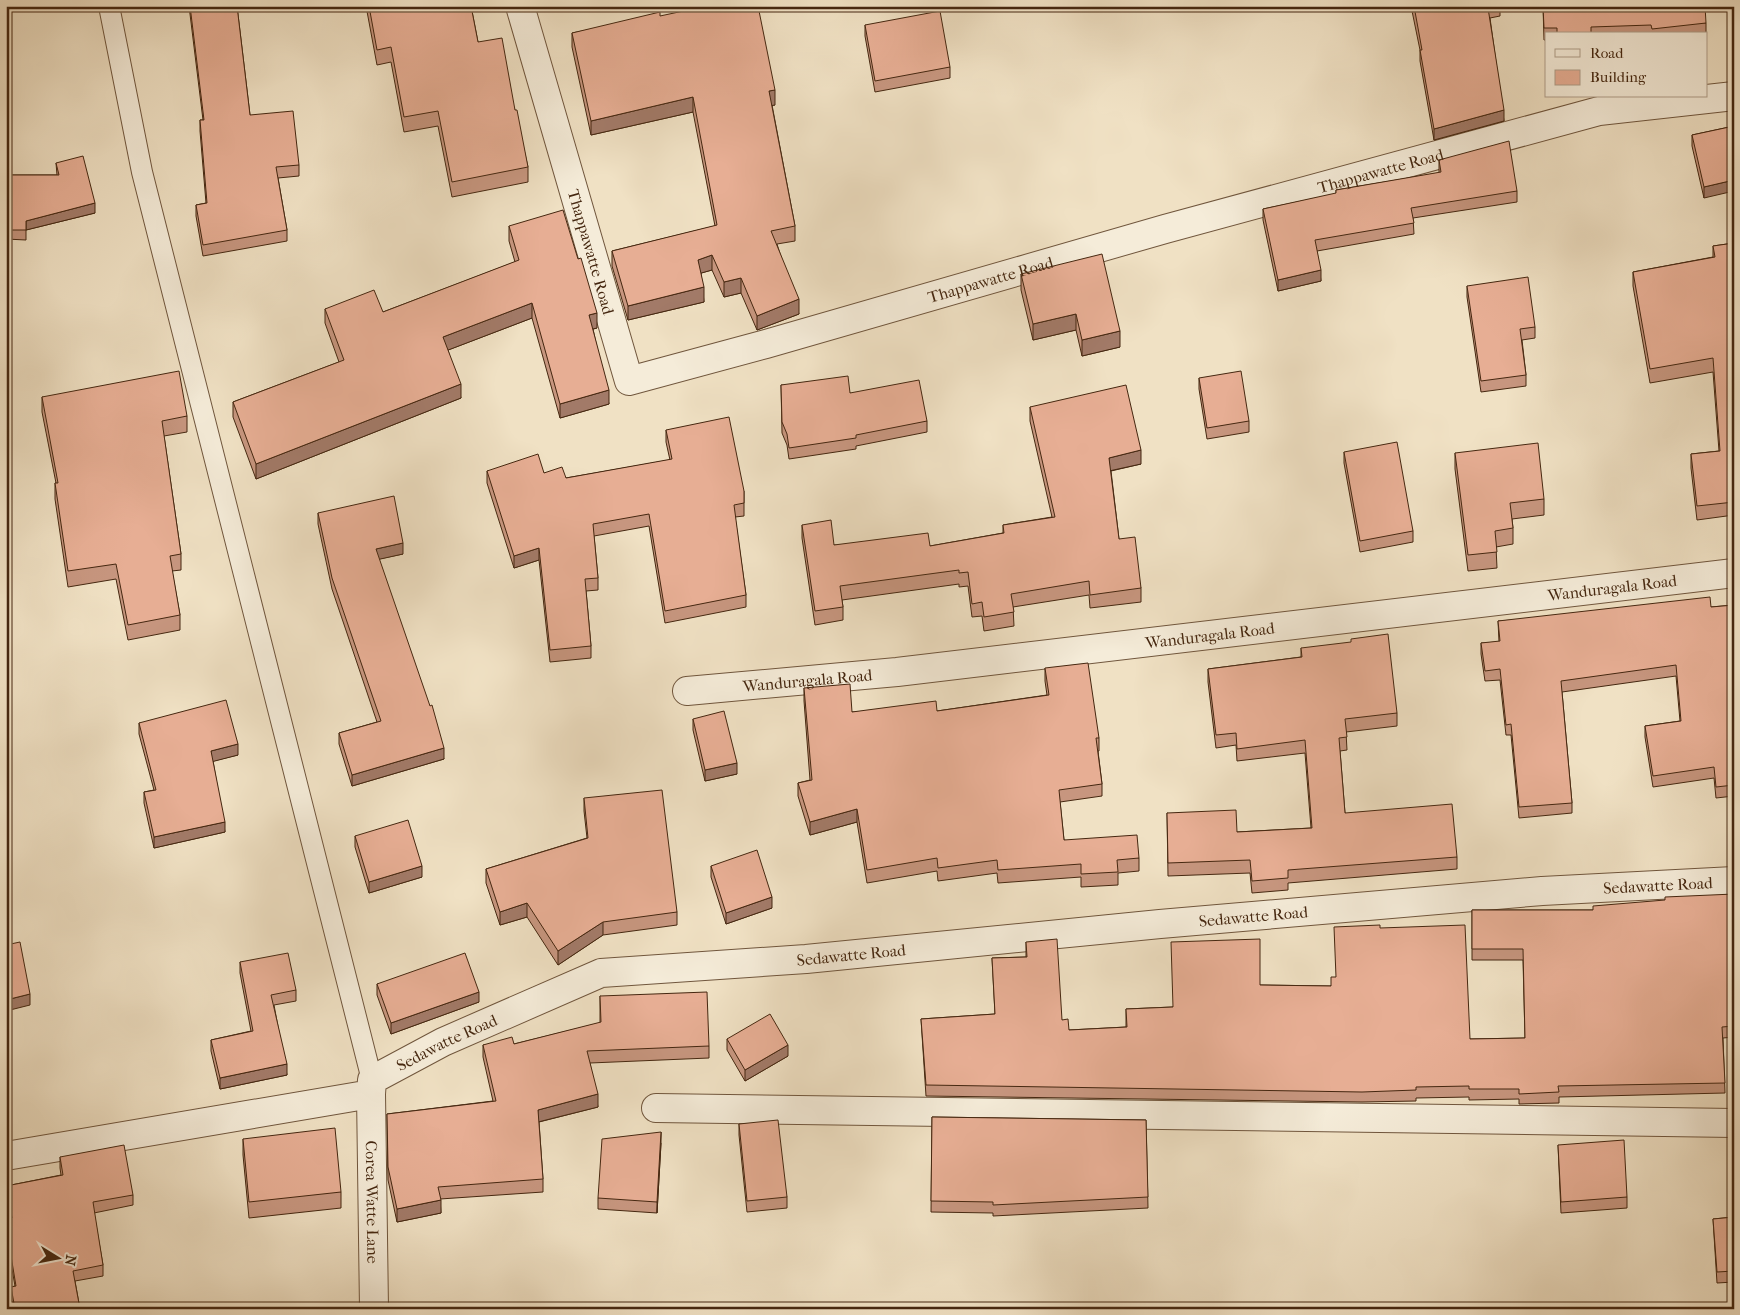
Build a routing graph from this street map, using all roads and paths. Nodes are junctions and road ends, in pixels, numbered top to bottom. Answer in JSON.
{"nodes":[{"id":1,"x":109,"y":6,"type":"edge"},
{"id":2,"x":520,"y":6,"type":"edge"},
{"id":3,"x":1734,"y":96,"type":"edge"},
{"id":4,"x":1734,"y":573,"type":"edge"},
{"id":5,"x":687,"y":691,"type":"dead end"},
{"id":6,"x":1734,"y":881,"type":"edge"},
{"id":7,"x":371,"y":1087,"type":"junction"},
{"id":8,"x":656,"y":1108,"type":"dead end"},
{"id":9,"x":1734,"y":1123,"type":"edge"},
{"id":10,"x":6,"y":1156,"type":"edge"},
{"id":11,"x":374,"y":1309,"type":"edge"}],
"edges":[{"from":1,"to":7,"type":"lane"},
{"from":2,"to":3,"type":"street","name":"Thappawatte Road"},
{"from":4,"to":5,"type":"street","name":"Wanduragala Road"},
{"from":6,"to":7,"type":"street","name":"Sedawatte Road"},
{"from":7,"to":10,"type":"street","name":"Sedawatte Road"},
{"from":7,"to":11,"type":"street","name":"Corea Watte Lane"},
{"from":8,"to":9,"type":"street"}]}
